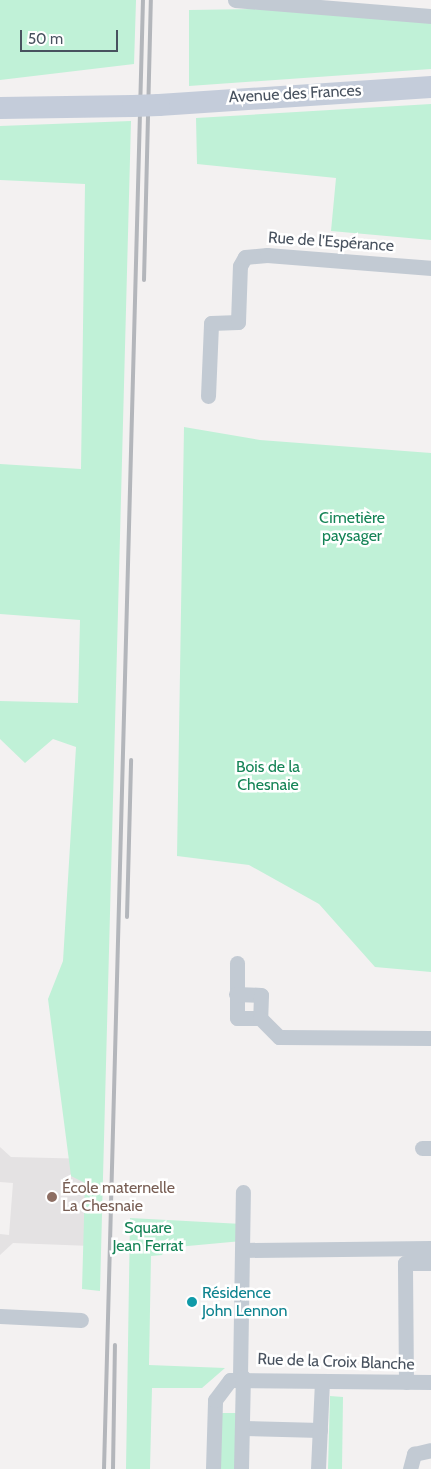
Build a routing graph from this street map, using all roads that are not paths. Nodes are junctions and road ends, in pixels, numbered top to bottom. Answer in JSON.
{"nodes":[{"id":1,"x":235,"y":0,"type":"edge"},
{"id":2,"x":431,"y":16,"type":"edge"},
{"id":3,"x":431,"y":87,"type":"edge"},
{"id":4,"x":0,"y":108,"type":"edge"},
{"id":5,"x":431,"y":268,"type":"edge"},
{"id":6,"x":208,"y":396,"type":"dead end"},
{"id":7,"x":237,"y":963,"type":"dead end"},
{"id":8,"x":236,"y":994,"type":"junction"},
{"id":9,"x":260,"y":1018,"type":"junction"},
{"id":10,"x":431,"y":1038,"type":"edge"},
{"id":11,"x":243,"y":1192,"type":"dead end"},
{"id":12,"x":431,"y":1248,"type":"edge"},
{"id":13,"x":242,"y":1250,"type":"junction"},
{"id":14,"x":431,"y":1263,"type":"edge"},
{"id":15,"x":0,"y":1316,"type":"edge"},
{"id":16,"x":81,"y":1320,"type":"dead end"},
{"id":17,"x":242,"y":1377,"type":"junction"},
{"id":18,"x":322,"y":1382,"type":"junction"},
{"id":19,"x":406,"y":1382,"type":"junction"},
{"id":20,"x":431,"y":1382,"type":"edge"},
{"id":21,"x":242,"y":1428,"type":"junction"},
{"id":22,"x":320,"y":1430,"type":"junction"},
{"id":23,"x":431,"y":1450,"type":"edge"},
{"id":24,"x":213,"y":1469,"type":"edge"},
{"id":25,"x":241,"y":1469,"type":"edge"},
{"id":26,"x":318,"y":1469,"type":"edge"},
{"id":27,"x":410,"y":1469,"type":"edge"}],
"edges":[{"from":1,"to":2,"type":"street"},
{"from":3,"to":4,"type":"main road","name":"Avenue des Frances","bridge":true},
{"from":5,"to":6,"type":"street","name":"Rue de l'Espérance"},
{"from":7,"to":8,"type":"street"},
{"from":8,"to":9,"type":"street"},
{"from":8,"to":9,"type":"street"},
{"from":9,"to":10,"type":"street"},
{"from":11,"to":13,"type":"street"},
{"from":12,"to":13,"type":"street"},
{"from":13,"to":17,"type":"street"},
{"from":14,"to":19,"type":"street"},
{"from":15,"to":16,"type":"street"},
{"from":17,"to":18,"type":"street","name":"Rue de la Croix Blanche"},
{"from":17,"to":21,"type":"street"},
{"from":17,"to":24,"type":"street"},
{"from":18,"to":19,"type":"street","name":"Rue de la Croix Blanche"},
{"from":18,"to":22,"type":"street"},
{"from":19,"to":20,"type":"street","name":"Rue de la Croix Blanche"},
{"from":21,"to":22,"type":"street"},
{"from":21,"to":25,"type":"street"},
{"from":22,"to":26,"type":"street"},
{"from":23,"to":27,"type":"street"}]}
